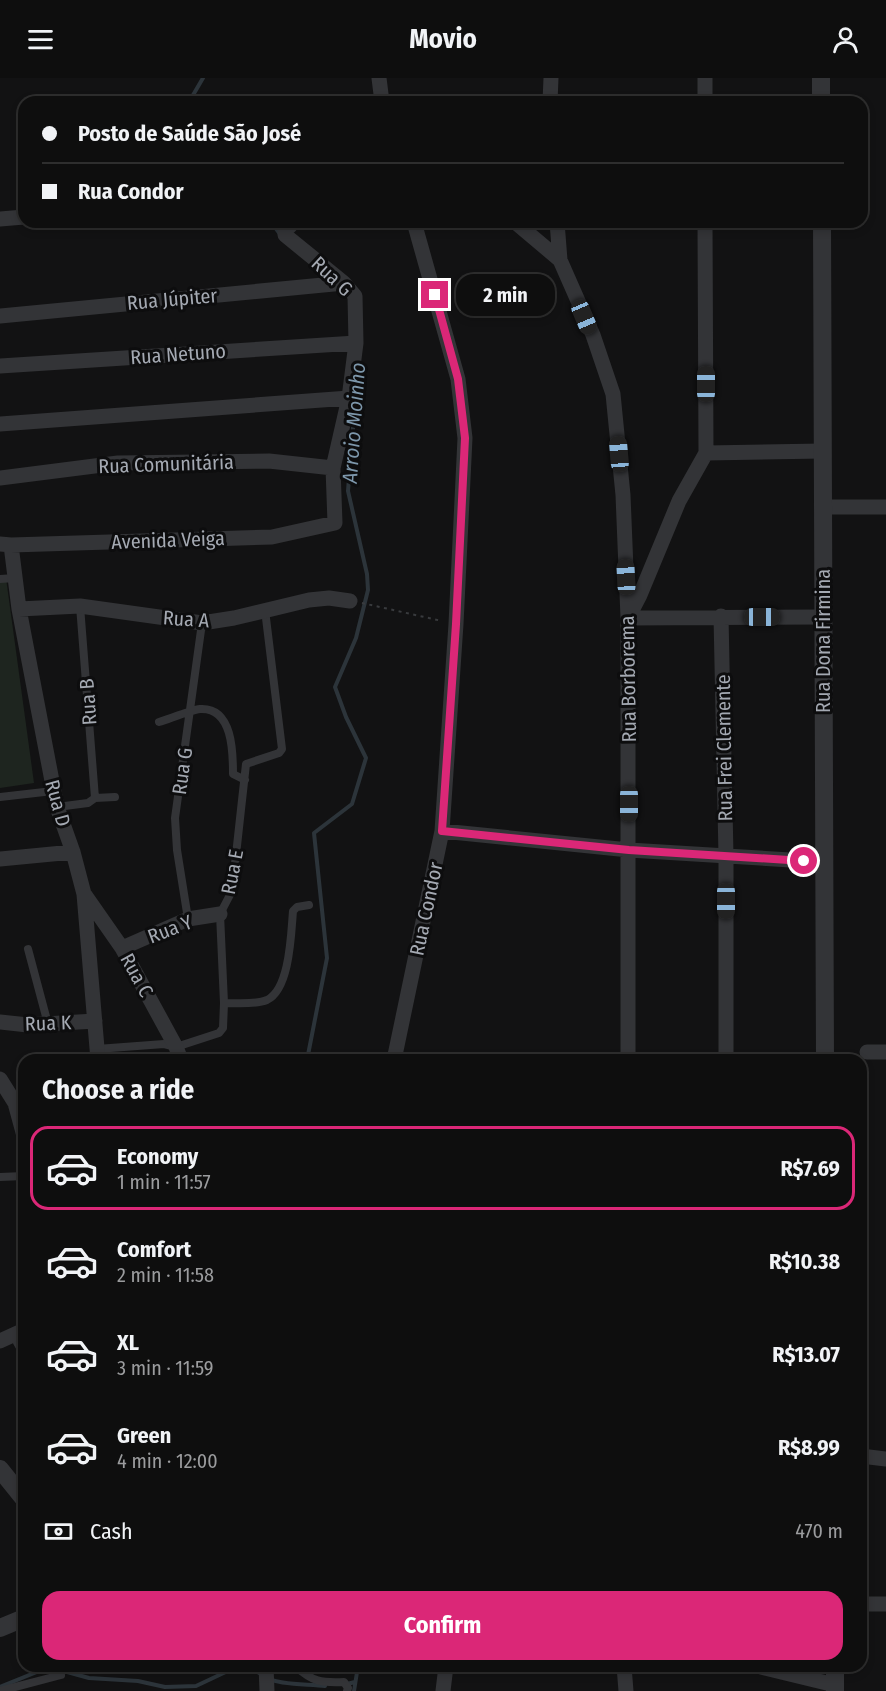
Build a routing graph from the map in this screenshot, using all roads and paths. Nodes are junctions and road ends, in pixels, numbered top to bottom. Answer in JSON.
{"nodes":[{"id":1,"x":379,"y":78,"type":"edge"},
{"id":2,"x":551,"y":78,"type":"edge"},
{"id":3,"x":705,"y":78,"type":"edge"},
{"id":4,"x":821,"y":78,"type":"edge"},
{"id":5,"x":381,"y":96,"type":"edge"},
{"id":6,"x":550,"y":96,"type":"edge"},
{"id":7,"x":705,"y":96,"type":"edge"},
{"id":8,"x":821,"y":96,"type":"edge"},
{"id":9,"x":18,"y":218,"type":"edge"},
{"id":10,"x":0,"y":219,"type":"edge"},
{"id":11,"x":288,"y":228,"type":"edge"},
{"id":12,"x":416,"y":228,"type":"edge"},
{"id":13,"x":522,"y":228,"type":"edge"},
{"id":14,"x":557,"y":228,"type":"edge"},
{"id":15,"x":705,"y":228,"type":"edge"},
{"id":16,"x":822,"y":228,"type":"edge"},
{"id":17,"x":560,"y":260,"type":"junction"},
{"id":18,"x":344,"y":283,"type":"junction"},
{"id":19,"x":0,"y":316,"type":"edge"},
{"id":20,"x":356,"y":343,"type":"junction"},
{"id":21,"x":0,"y":366,"type":"edge"},
{"id":22,"x":348,"y":398,"type":"junction"},
{"id":23,"x":0,"y":424,"type":"edge"},
{"id":24,"x":823,"y":451,"type":"junction"},
{"id":25,"x":706,"y":453,"type":"junction"},
{"id":26,"x":333,"y":468,"type":"junction"},
{"id":27,"x":0,"y":478,"type":"edge"},
{"id":28,"x":824,"y":507,"type":"junction"},
{"id":29,"x":886,"y":507,"type":"edge"},
{"id":30,"x":335,"y":523,"type":"joint"},
{"id":31,"x":6,"y":544,"type":"edge"},
{"id":32,"x":8,"y":578,"type":"edge"},
{"id":33,"x":350,"y":601,"type":"joint"},
{"id":34,"x":80,"y":606,"type":"junction"},
{"id":35,"x":19,"y":609,"type":"junction"},
{"id":36,"x":265,"y":610,"type":"junction"},
{"id":37,"x":722,"y":616,"type":"junction"},
{"id":38,"x":823,"y":617,"type":"junction"},
{"id":39,"x":430,"y":618,"type":"dead end"},
{"id":40,"x":628,"y":618,"type":"junction"},
{"id":41,"x":202,"y":623,"type":"junction"},
{"id":42,"x":191,"y":712,"type":"junction"},
{"id":43,"x":159,"y":722,"type":"dead end"},
{"id":44,"x":245,"y":780,"type":"junction"},
{"id":45,"x":53,"y":791,"type":"junction"},
{"id":46,"x":0,"y":797,"type":"edge"},
{"id":47,"x":115,"y":797,"type":"dead end"},
{"id":48,"x":95,"y":798,"type":"junction"},
{"id":49,"x":57,"y":807,"type":"junction"},
{"id":50,"x":442,"y":831,"type":"junction"},
{"id":51,"x":629,"y":850,"type":"junction"},
{"id":52,"x":73,"y":852,"type":"junction"},
{"id":53,"x":726,"y":856,"type":"junction"},
{"id":54,"x":0,"y":860,"type":"edge"},
{"id":55,"x":823,"y":862,"type":"junction"},
{"id":56,"x":84,"y":894,"type":"junction"},
{"id":57,"x":309,"y":905,"type":"dead end"},
{"id":58,"x":220,"y":914,"type":"junction"},
{"id":59,"x":188,"y":919,"type":"junction"},
{"id":60,"x":122,"y":948,"type":"junction"},
{"id":61,"x":28,"y":950,"type":"dead end"},
{"id":62,"x":224,"y":1004,"type":"junction"},
{"id":63,"x":95,"y":1021,"type":"junction"},
{"id":64,"x":0,"y":1022,"type":"edge"},
{"id":65,"x":48,"y":1024,"type":"junction"},
{"id":66,"x":867,"y":1052,"type":"dead end"},
{"id":67,"x":886,"y":1052,"type":"edge"},
{"id":68,"x":98,"y":1054,"type":"edge"},
{"id":69,"x":104,"y":1054,"type":"edge"},
{"id":70,"x":179,"y":1054,"type":"edge"},
{"id":71,"x":395,"y":1054,"type":"edge"},
{"id":72,"x":628,"y":1054,"type":"edge"},
{"id":73,"x":726,"y":1054,"type":"edge"},
{"id":74,"x":825,"y":1054,"type":"edge"},
{"id":75,"x":0,"y":1079,"type":"edge"},
{"id":76,"x":18,"y":1114,"type":"edge"},
{"id":77,"x":18,"y":1176,"type":"edge"},
{"id":78,"x":0,"y":1177,"type":"edge"},
{"id":79,"x":867,"y":1457,"type":"edge"},
{"id":80,"x":886,"y":1459,"type":"edge"},
{"id":81,"x":0,"y":1469,"type":"edge"},
{"id":82,"x":18,"y":1492,"type":"edge"},
{"id":83,"x":867,"y":1604,"type":"edge"},
{"id":84,"x":886,"y":1604,"type":"edge"},
{"id":85,"x":18,"y":1620,"type":"edge"},
{"id":86,"x":0,"y":1628,"type":"edge"},
{"id":87,"x":266,"y":1672,"type":"edge"},
{"id":88,"x":302,"y":1672,"type":"edge"},
{"id":89,"x":445,"y":1672,"type":"edge"},
{"id":90,"x":624,"y":1672,"type":"edge"},
{"id":91,"x":778,"y":1672,"type":"edge"},
{"id":92,"x":835,"y":1672,"type":"edge"},
{"id":93,"x":61,"y":1675,"type":"dead end"},
{"id":94,"x":835,"y":1688,"type":"edge"},
{"id":95,"x":0,"y":1691,"type":"edge"},
{"id":96,"x":267,"y":1691,"type":"edge"},
{"id":97,"x":347,"y":1691,"type":"edge"},
{"id":98,"x":443,"y":1691,"type":"edge"},
{"id":99,"x":626,"y":1691,"type":"edge"}],
"edges":[{"from":1,"to":5,"type":"street"},
{"from":2,"to":6,"type":"street"},
{"from":3,"to":7,"type":"street"},
{"from":4,"to":8,"type":"street"},
{"from":9,"to":10,"type":"street"},
{"from":11,"to":18,"type":"street","name":"Rua G"},
{"from":12,"to":50,"type":"street","name":"Rua Condor"},
{"from":13,"to":17,"type":"street","name":"Rua Borborema"},
{"from":14,"to":17,"type":"street"},
{"from":15,"to":25,"type":"street"},
{"from":16,"to":24,"type":"street","name":"Rua Dona Firmina"},
{"from":17,"to":40,"type":"street","name":"Rua Borborema"},
{"from":18,"to":19,"type":"street","name":"Rua Júpiter"},
{"from":18,"to":20,"type":"street","name":"Rua G"},
{"from":20,"to":21,"type":"street","name":"Rua Netuno"},
{"from":20,"to":22,"type":"street","name":"Rua G"},
{"from":22,"to":23,"type":"street"},
{"from":22,"to":26,"type":"street","name":"Rua G"},
{"from":24,"to":25,"type":"street"},
{"from":24,"to":28,"type":"street","name":"Rua Dona Firmina"},
{"from":25,"to":40,"type":"street"},
{"from":26,"to":27,"type":"street","name":"Rua Comunitária"},
{"from":26,"to":30,"type":"street","name":"Rua G"},
{"from":28,"to":29,"type":"street"},
{"from":28,"to":38,"type":"street","name":"Rua Dona Firmina"},
{"from":30,"to":31,"type":"street","name":"Avenida Veiga"},
{"from":31,"to":32,"type":"street","name":"Rua D"},
{"from":32,"to":35,"type":"street","name":"Rua D"},
{"from":33,"to":36,"type":"street","name":"Rua A"},
{"from":33,"to":39,"type":"path"},
{"from":34,"to":35,"type":"street","name":"Rua A"},
{"from":34,"to":41,"type":"street","name":"Rua A"},
{"from":34,"to":48,"type":"lane","name":"Rua B"},
{"from":35,"to":45,"type":"street","name":"Rua D"},
{"from":36,"to":41,"type":"street","name":"Rua A"},
{"from":36,"to":44,"type":"lane","name":"Rua E"},
{"from":37,"to":38,"type":"street"},
{"from":37,"to":40,"type":"street"},
{"from":37,"to":53,"type":"street","name":"Rua Frei Clemente"},
{"from":38,"to":55,"type":"street","name":"Rua Dona Firmina"},
{"from":40,"to":51,"type":"street","name":"Rua Borborema"},
{"from":41,"to":42,"type":"lane","name":"Rua G"},
{"from":42,"to":43,"type":"lane"},
{"from":42,"to":44,"type":"lane"},
{"from":42,"to":59,"type":"lane","name":"Rua G"},
{"from":44,"to":58,"type":"lane","name":"Rua E"},
{"from":45,"to":46,"type":"lane"},
{"from":45,"to":49,"type":"street","name":"Rua D"},
{"from":47,"to":48,"type":"lane"},
{"from":48,"to":49,"type":"lane"},
{"from":49,"to":52,"type":"street","name":"Rua D"},
{"from":50,"to":51,"type":"street"},
{"from":50,"to":71,"type":"street","name":"Rua Condor"},
{"from":51,"to":53,"type":"street"},
{"from":51,"to":72,"type":"street","name":"Rua Borborema"},
{"from":52,"to":54,"type":"street"},
{"from":52,"to":56,"type":"street","name":"Rua D"},
{"from":53,"to":55,"type":"street"},
{"from":53,"to":73,"type":"street","name":"Rua Frei Clemente"},
{"from":55,"to":74,"type":"street","name":"Rua Dona Firmina"},
{"from":56,"to":60,"type":"street","name":"Rua C"},
{"from":56,"to":63,"type":"street","name":"Rua D"},
{"from":57,"to":62,"type":"lane"},
{"from":58,"to":59,"type":"street","name":"Rua Y"},
{"from":58,"to":62,"type":"lane","name":"Rua E"},
{"from":59,"to":60,"type":"street","name":"Rua Y"},
{"from":60,"to":70,"type":"street","name":"Rua C"},
{"from":61,"to":65,"type":"lane"},
{"from":62,"to":70,"type":"lane","name":"Rua E"},
{"from":63,"to":65,"type":"street","name":"Rua K"},
{"from":63,"to":68,"type":"street","name":"Rua D"},
{"from":64,"to":65,"type":"street","name":"Rua K"},
{"from":66,"to":67,"type":"street"},
{"from":69,"to":70,"type":"lane","name":"Rua E"},
{"from":75,"to":76,"type":"street"},
{"from":77,"to":78,"type":"lane"},
{"from":79,"to":80,"type":"street"},
{"from":81,"to":82,"type":"street"},
{"from":83,"to":84,"type":"street"},
{"from":85,"to":86,"type":"street"},
{"from":87,"to":96,"type":"street"},
{"from":88,"to":97,"type":"lane"},
{"from":89,"to":98,"type":"street"},
{"from":90,"to":99,"type":"street"},
{"from":91,"to":94,"type":"street"},
{"from":92,"to":94,"type":"street"},
{"from":93,"to":95,"type":"lane"}]}
